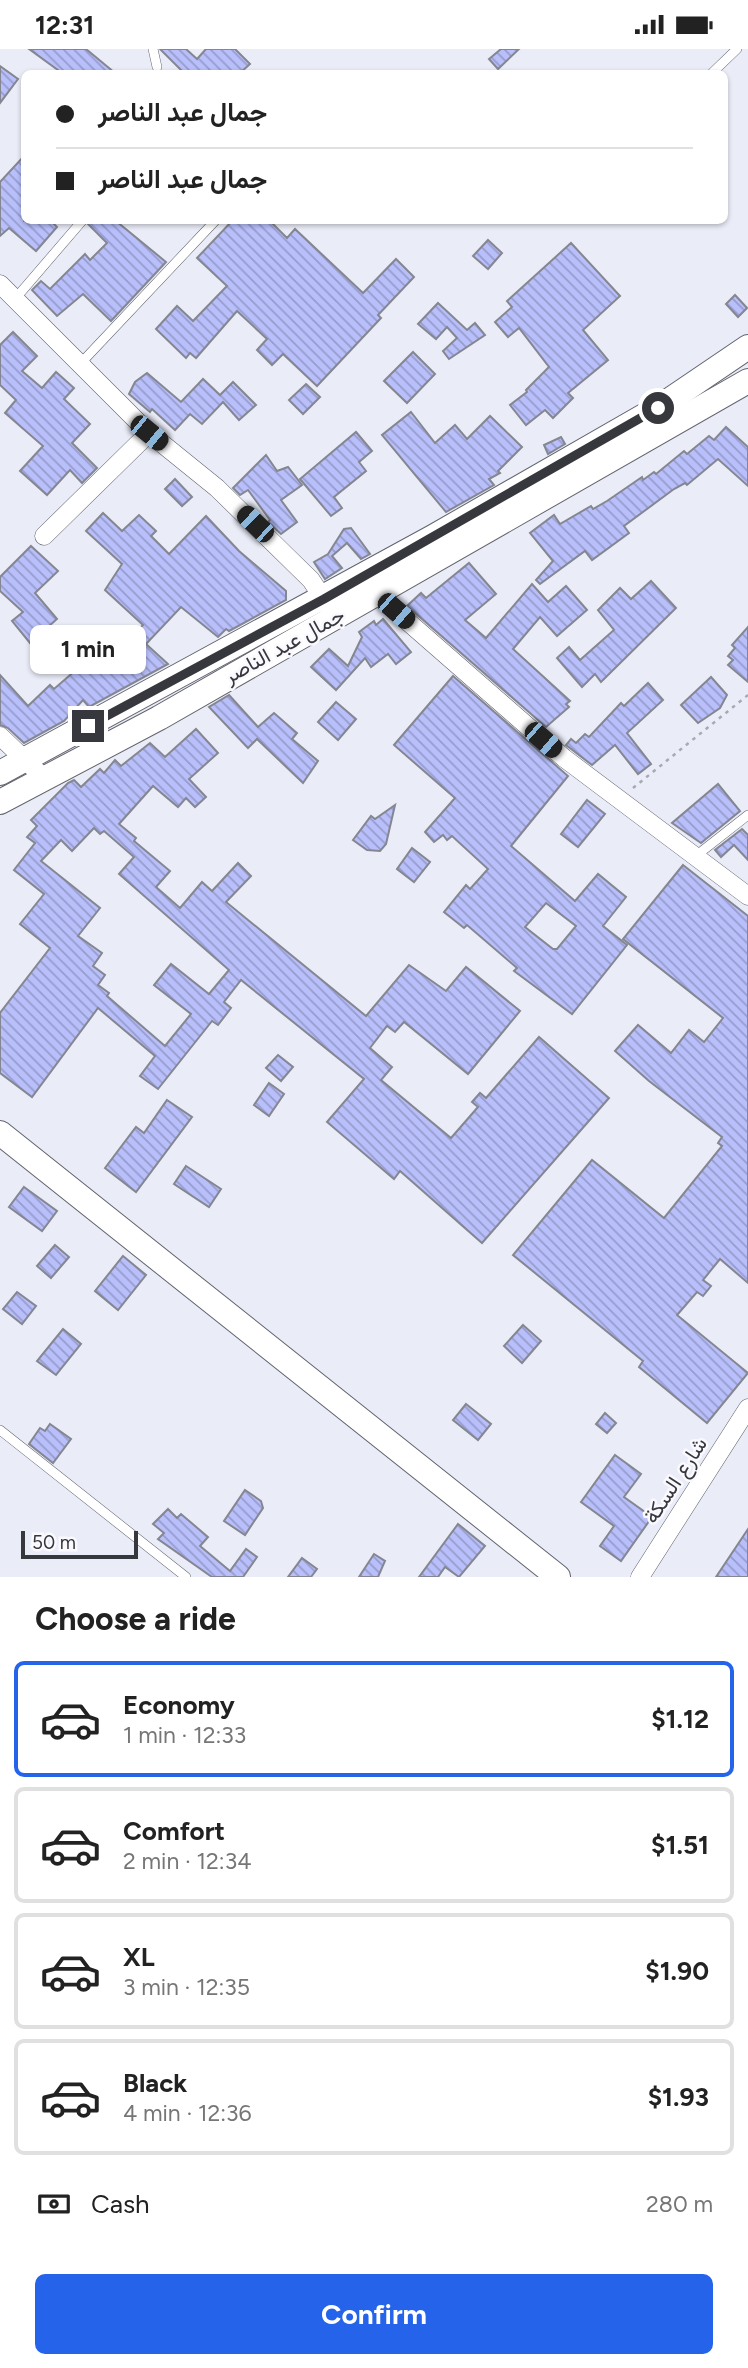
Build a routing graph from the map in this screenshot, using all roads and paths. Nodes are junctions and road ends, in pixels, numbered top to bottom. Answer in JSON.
{"nodes":[{"id":1,"x":153,"y":49,"type":"edge"},
{"id":2,"x":737,"y":49,"type":"edge"},
{"id":3,"x":157,"y":67,"type":"dead end"},
{"id":4,"x":715,"y":70,"type":"edge"},
{"id":5,"x":79,"y":224,"type":"edge"},
{"id":6,"x":212,"y":224,"type":"edge"},
{"id":7,"x":0,"y":284,"type":"edge"},
{"id":8,"x":15,"y":299,"type":"junction"},
{"id":9,"x":748,"y":347,"type":"edge"},
{"id":10,"x":81,"y":363,"type":"junction"},
{"id":11,"x":747,"y":383,"type":"edge"},
{"id":12,"x":149,"y":433,"type":"junction"},
{"id":13,"x":44,"y":536,"type":"dead end"},
{"id":14,"x":375,"y":593,"type":"junction"},
{"id":15,"x":330,"y":608,"type":"junction"},
{"id":16,"x":748,"y":695,"type":"edge"},
{"id":17,"x":0,"y":736,"type":"edge"},
{"id":18,"x":24,"y":759,"type":"junction"},
{"id":19,"x":0,"y":773,"type":"edge"},
{"id":20,"x":45,"y":779,"type":"junction"},
{"id":21,"x":619,"y":799,"type":"junction"},
{"id":22,"x":0,"y":802,"type":"edge"},
{"id":23,"x":748,"y":815,"type":"edge"},
{"id":24,"x":697,"y":855,"type":"junction"},
{"id":25,"x":748,"y":896,"type":"edge"},
{"id":26,"x":0,"y":1133,"type":"edge"},
{"id":27,"x":747,"y":1412,"type":"edge"},
{"id":28,"x":0,"y":1430,"type":"edge"},
{"id":29,"x":187,"y":1577,"type":"edge"},
{"id":30,"x":558,"y":1577,"type":"edge"},
{"id":31,"x":640,"y":1577,"type":"edge"}],
"edges":[{"from":1,"to":3,"type":"lane"},
{"from":2,"to":4,"type":"lane"},
{"from":5,"to":8,"type":"lane"},
{"from":6,"to":10,"type":"lane"},
{"from":7,"to":8,"type":"street"},
{"from":8,"to":10,"type":"street"},
{"from":9,"to":15,"type":"main road","name":"جمال عبد الناصر"},
{"from":10,"to":12,"type":"street"},
{"from":11,"to":14,"type":"main road","name":"جمال عبد الناصر"},
{"from":12,"to":13,"type":"street"},
{"from":12,"to":15,"type":"street"},
{"from":14,"to":15,"type":"main road","name":"جمال عبد الناصر"},
{"from":14,"to":21,"type":"street"},
{"from":15,"to":18,"type":"main road","name":"جمال عبد الناصر"},
{"from":15,"to":20,"type":"main road","name":"جمال عبد الناصر"},
{"from":16,"to":21,"type":"path"},
{"from":17,"to":18,"type":"street"},
{"from":18,"to":19,"type":"main road","name":"جمال عبد الناصر"},
{"from":18,"to":20,"type":"street"},
{"from":20,"to":22,"type":"main road","name":"جمال عبد الناصر"},
{"from":21,"to":24,"type":"street"},
{"from":23,"to":24,"type":"lane"},
{"from":24,"to":25,"type":"street"},
{"from":26,"to":30,"type":"main road"},
{"from":27,"to":31,"type":"street","name":"شارع السكة"},
{"from":28,"to":29,"type":"lane"}]}
